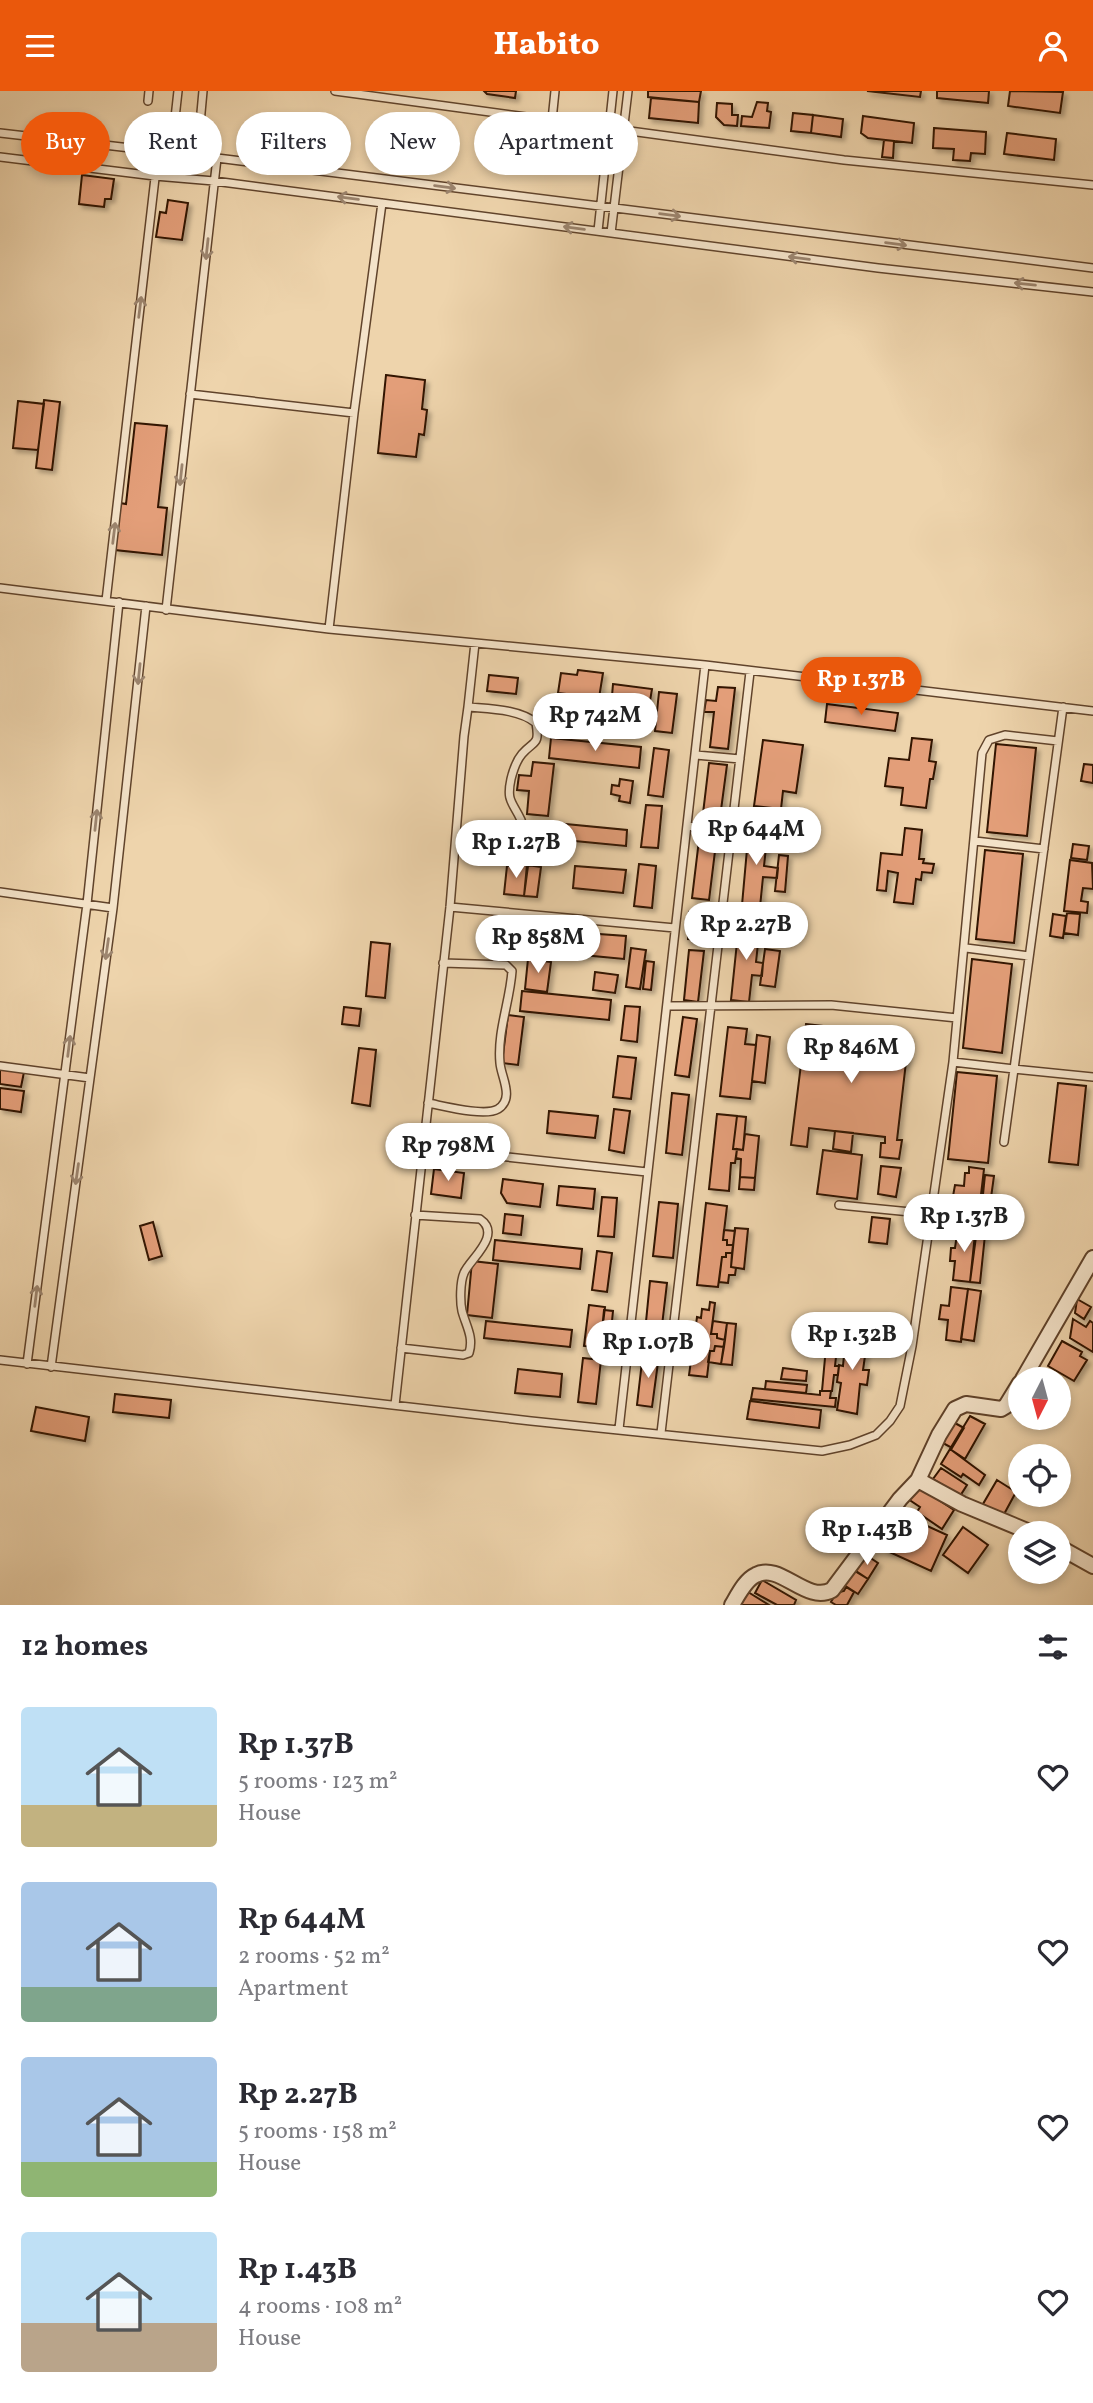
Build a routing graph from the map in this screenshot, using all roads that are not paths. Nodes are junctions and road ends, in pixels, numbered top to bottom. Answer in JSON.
{"nodes":[{"id":1,"x":149,"y":91,"type":"edge"},
{"id":2,"x":178,"y":91,"type":"edge"},
{"id":3,"x":203,"y":91,"type":"edge"},
{"id":4,"x":335,"y":91,"type":"edge"},
{"id":5,"x":555,"y":91,"type":"edge"},
{"id":6,"x":613,"y":91,"type":"edge"},
{"id":7,"x":628,"y":91,"type":"edge"},
{"id":8,"x":356,"y":92,"type":"edge"},
{"id":9,"x":148,"y":101,"type":"dead end"},
{"id":10,"x":176,"y":112,"type":"edge"},
{"id":11,"x":201,"y":112,"type":"edge"},
{"id":12,"x":496,"y":112,"type":"edge"},
{"id":13,"x":553,"y":112,"type":"edge"},
{"id":14,"x":611,"y":112,"type":"edge"},
{"id":15,"x":625,"y":112,"type":"edge"},
{"id":16,"x":638,"y":132,"type":"edge"},
{"id":17,"x":0,"y":133,"type":"edge"},
{"id":18,"x":124,"y":148,"type":"edge"},
{"id":19,"x":0,"y":157,"type":"edge"},
{"id":20,"x":222,"y":159,"type":"edge"},
{"id":21,"x":215,"y":175,"type":"edge"},
{"id":22,"x":604,"y":175,"type":"edge"},
{"id":23,"x":618,"y":175,"type":"edge"},
{"id":24,"x":155,"y":176,"type":"junction"},
{"id":25,"x":214,"y":181,"type":"junction"},
{"id":26,"x":1093,"y":185,"type":"edge"},
{"id":27,"x":382,"y":203,"type":"junction"},
{"id":28,"x":601,"y":206,"type":"junction"},
{"id":29,"x":614,"y":208,"type":"junction"},
{"id":30,"x":598,"y":231,"type":"junction"},
{"id":31,"x":611,"y":233,"type":"junction"},
{"id":32,"x":1093,"y":268,"type":"edge"},
{"id":33,"x":1093,"y":292,"type":"edge"},
{"id":34,"x":190,"y":394,"type":"junction"},
{"id":35,"x":354,"y":413,"type":"junction"},
{"id":36,"x":0,"y":588,"type":"edge"},
{"id":37,"x":106,"y":601,"type":"junction"},
{"id":38,"x":119,"y":602,"type":"junction"},
{"id":39,"x":146,"y":606,"type":"junction"},
{"id":40,"x":166,"y":610,"type":"junction"},
{"id":41,"x":329,"y":629,"type":"junction"},
{"id":42,"x":475,"y":643,"type":"junction"},
{"id":43,"x":705,"y":665,"type":"junction"},
{"id":44,"x":751,"y":672,"type":"junction"},
{"id":45,"x":1063,"y":707,"type":"junction"},
{"id":46,"x":468,"y":708,"type":"junction"},
{"id":47,"x":1093,"y":711,"type":"edge"},
{"id":48,"x":1058,"y":741,"type":"junction"},
{"id":49,"x":696,"y":755,"type":"junction"},
{"id":50,"x":740,"y":759,"type":"junction"},
{"id":51,"x":687,"y":827,"type":"junction"},
{"id":52,"x":732,"y":831,"type":"junction"},
{"id":53,"x":975,"y":841,"type":"junction"},
{"id":54,"x":456,"y":848,"type":"junction"},
{"id":55,"x":1044,"y":849,"type":"junction"},
{"id":56,"x":0,"y":893,"type":"edge"},
{"id":57,"x":87,"y":904,"type":"junction"},
{"id":58,"x":450,"y":907,"type":"junction"},
{"id":59,"x":113,"y":908,"type":"junction"},
{"id":60,"x":675,"y":928,"type":"junction"},
{"id":61,"x":965,"y":948,"type":"junction"},
{"id":62,"x":1029,"y":956,"type":"junction"},
{"id":63,"x":443,"y":963,"type":"junction"},
{"id":64,"x":667,"y":1006,"type":"junction"},
{"id":65,"x":712,"y":1007,"type":"junction"},
{"id":66,"x":957,"y":1018,"type":"junction"},
{"id":67,"x":953,"y":1062,"type":"junction"},
{"id":68,"x":0,"y":1066,"type":"edge"},
{"id":69,"x":1014,"y":1069,"type":"junction"},
{"id":70,"x":65,"y":1073,"type":"junction"},
{"id":71,"x":90,"y":1077,"type":"junction"},
{"id":72,"x":1093,"y":1077,"type":"edge"},
{"id":73,"x":428,"y":1103,"type":"junction"},
{"id":74,"x":1004,"y":1142,"type":"dead end"},
{"id":75,"x":423,"y":1148,"type":"junction"},
{"id":76,"x":647,"y":1172,"type":"junction"},
{"id":77,"x":839,"y":1205,"type":"dead end"},
{"id":78,"x":931,"y":1214,"type":"junction"},
{"id":79,"x":415,"y":1215,"type":"junction"},
{"id":80,"x":1093,"y":1258,"type":"edge"},
{"id":81,"x":401,"y":1348,"type":"junction"},
{"id":82,"x":0,"y":1360,"type":"edge"},
{"id":83,"x":27,"y":1364,"type":"junction"},
{"id":84,"x":51,"y":1367,"type":"junction"},
{"id":85,"x":1030,"y":1367,"type":"edge"},
{"id":86,"x":1008,"y":1403,"type":"edge"},
{"id":87,"x":395,"y":1405,"type":"junction"},
{"id":88,"x":619,"y":1429,"type":"junction"},
{"id":89,"x":661,"y":1433,"type":"junction"},
{"id":90,"x":918,"y":1481,"type":"junction"},
{"id":91,"x":1008,"y":1523,"type":"edge"},
{"id":92,"x":1071,"y":1554,"type":"edge"},
{"id":93,"x":1093,"y":1566,"type":"edge"},
{"id":94,"x":815,"y":1594,"type":"junction"},
{"id":95,"x":732,"y":1605,"type":"edge"},
{"id":96,"x":830,"y":1605,"type":"edge"}],
"edges":[{"from":1,"to":9,"type":"lane"},
{"from":2,"to":10,"type":"lane"},
{"from":3,"to":11,"type":"lane"},
{"from":4,"to":8,"type":"lane"},
{"from":5,"to":13,"type":"lane"},
{"from":6,"to":14,"type":"lane"},
{"from":7,"to":15,"type":"lane"},
{"from":8,"to":12,"type":"lane"},
{"from":16,"to":26,"type":"lane"},
{"from":17,"to":18,"type":"lane"},
{"from":19,"to":24,"type":"lane"},
{"from":20,"to":28,"type":"lane","one_way":true},
{"from":21,"to":25,"type":"lane"},
{"from":22,"to":28,"type":"lane"},
{"from":23,"to":29,"type":"lane"},
{"from":24,"to":25,"type":"lane"},
{"from":37,"to":24,"type":"lane","one_way":true},
{"from":27,"to":25,"type":"lane","one_way":true},
{"from":25,"to":34,"type":"lane","one_way":true},
{"from":30,"to":27,"type":"lane","one_way":true},
{"from":27,"to":35,"type":"lane"},
{"from":28,"to":29,"type":"lane"},
{"from":28,"to":30,"type":"lane"},
{"from":29,"to":31,"type":"lane"},
{"from":29,"to":32,"type":"lane","one_way":true},
{"from":30,"to":31,"type":"lane"},
{"from":33,"to":31,"type":"lane","one_way":true},
{"from":34,"to":35,"type":"lane"},
{"from":34,"to":40,"type":"lane","one_way":true},
{"from":35,"to":41,"type":"lane"},
{"from":36,"to":37,"type":"lane"},
{"from":37,"to":38,"type":"lane"},
{"from":38,"to":39,"type":"lane"},
{"from":57,"to":38,"type":"lane","one_way":true},
{"from":39,"to":40,"type":"lane"},
{"from":39,"to":59,"type":"lane","one_way":true},
{"from":40,"to":41,"type":"lane"},
{"from":41,"to":42,"type":"lane"},
{"from":42,"to":43,"type":"lane"},
{"from":42,"to":46,"type":"lane"},
{"from":43,"to":44,"type":"lane"},
{"from":43,"to":49,"type":"lane"},
{"from":44,"to":45,"type":"lane"},
{"from":44,"to":50,"type":"lane"},
{"from":45,"to":47,"type":"lane"},
{"from":45,"to":48,"type":"lane"},
{"from":46,"to":54,"type":"lane"},
{"from":46,"to":54,"type":"lane"},
{"from":48,"to":53,"type":"lane"},
{"from":48,"to":55,"type":"lane"},
{"from":49,"to":50,"type":"lane"},
{"from":49,"to":51,"type":"lane"},
{"from":50,"to":52,"type":"lane"},
{"from":51,"to":52,"type":"lane"},
{"from":51,"to":60,"type":"lane"},
{"from":52,"to":65,"type":"lane"},
{"from":53,"to":55,"type":"lane"},
{"from":53,"to":61,"type":"lane"},
{"from":54,"to":58,"type":"lane"},
{"from":55,"to":62,"type":"lane"},
{"from":56,"to":57,"type":"lane"},
{"from":57,"to":59,"type":"lane"},
{"from":70,"to":57,"type":"lane","one_way":true},
{"from":58,"to":60,"type":"lane"},
{"from":58,"to":63,"type":"lane"},
{"from":59,"to":71,"type":"lane","one_way":true},
{"from":60,"to":64,"type":"lane"},
{"from":61,"to":62,"type":"lane"},
{"from":61,"to":66,"type":"lane"},
{"from":62,"to":69,"type":"lane"},
{"from":63,"to":73,"type":"lane"},
{"from":63,"to":73,"type":"lane"},
{"from":64,"to":65,"type":"lane"},
{"from":64,"to":76,"type":"lane"},
{"from":65,"to":66,"type":"lane"},
{"from":65,"to":89,"type":"lane"},
{"from":66,"to":67,"type":"lane"},
{"from":67,"to":69,"type":"lane"},
{"from":67,"to":78,"type":"lane"},
{"from":68,"to":70,"type":"lane"},
{"from":69,"to":72,"type":"lane"},
{"from":69,"to":74,"type":"lane"},
{"from":70,"to":71,"type":"lane"},
{"from":83,"to":70,"type":"lane","one_way":true},
{"from":71,"to":84,"type":"lane","one_way":true},
{"from":73,"to":75,"type":"lane"},
{"from":75,"to":76,"type":"lane"},
{"from":75,"to":79,"type":"lane"},
{"from":76,"to":88,"type":"lane"},
{"from":77,"to":78,"type":"lane"},
{"from":78,"to":89,"type":"lane"},
{"from":79,"to":81,"type":"lane"},
{"from":79,"to":81,"type":"lane"},
{"from":80,"to":85,"type":"street"},
{"from":81,"to":87,"type":"lane"},
{"from":82,"to":83,"type":"lane"},
{"from":83,"to":84,"type":"lane"},
{"from":84,"to":87,"type":"lane"},
{"from":86,"to":90,"type":"street"},
{"from":87,"to":88,"type":"lane"},
{"from":88,"to":89,"type":"lane"},
{"from":90,"to":91,"type":"street"},
{"from":90,"to":94,"type":"street"},
{"from":92,"to":93,"type":"street"},
{"from":94,"to":95,"type":"street"},
{"from":94,"to":96,"type":"street"}]}
